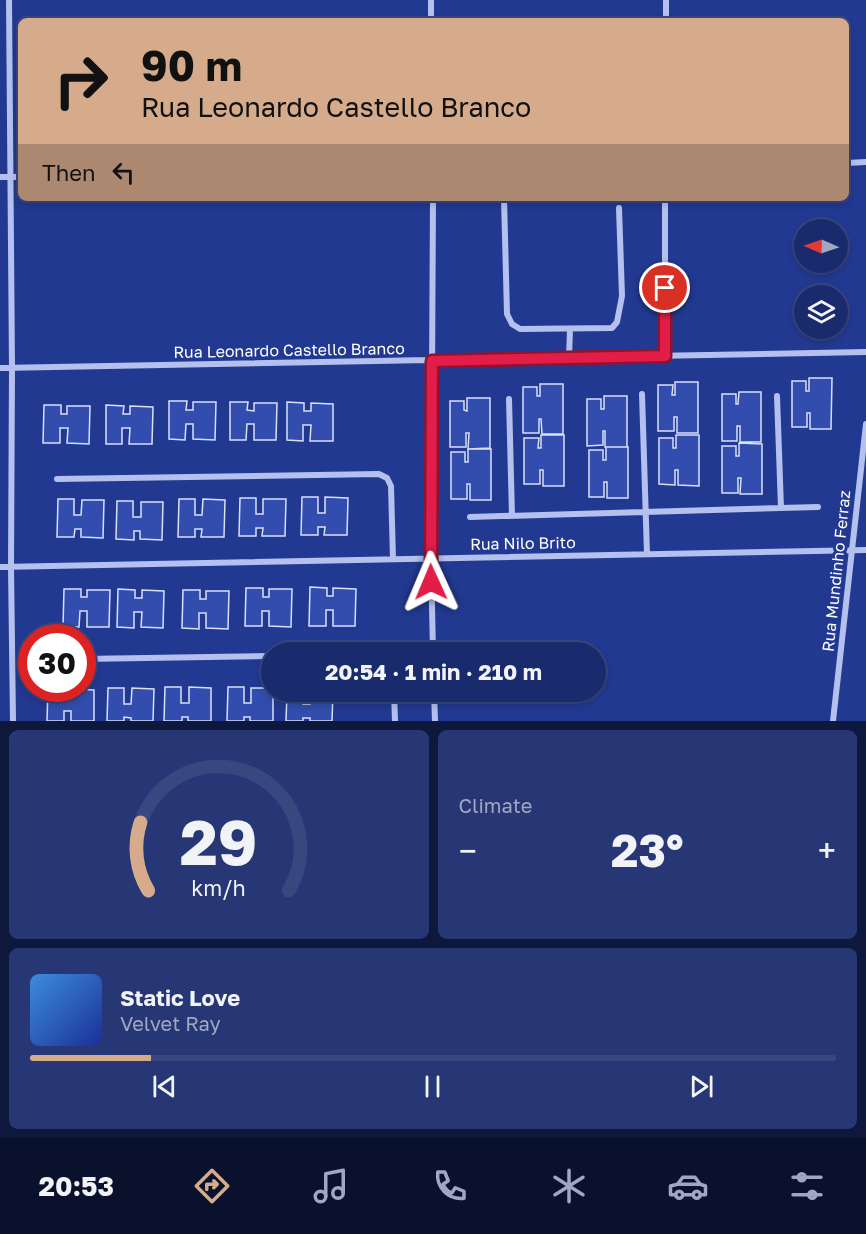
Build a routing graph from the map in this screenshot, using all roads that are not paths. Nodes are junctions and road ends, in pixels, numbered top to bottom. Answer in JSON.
{"nodes":[{"id":1,"x":9,"y":0,"type":"edge"},
{"id":2,"x":431,"y":0,"type":"edge"},
{"id":3,"x":666,"y":0,"type":"edge"},
{"id":4,"x":431,"y":18,"type":"edge"},
{"id":5,"x":666,"y":18,"type":"edge"},
{"id":6,"x":866,"y":162,"type":"edge"},
{"id":7,"x":849,"y":163,"type":"edge"},
{"id":8,"x":0,"y":177,"type":"edge"},
{"id":9,"x":12,"y":177,"type":"junction"},
{"id":10,"x":18,"y":177,"type":"edge"},
{"id":11,"x":433,"y":201,"type":"edge"},
{"id":12,"x":504,"y":201,"type":"edge"},
{"id":13,"x":665,"y":201,"type":"edge"},
{"id":14,"x":619,"y":208,"type":"dead end"},
{"id":15,"x":570,"y":329,"type":"junction"},
{"id":16,"x":866,"y":352,"type":"edge"},
{"id":17,"x":665,"y":356,"type":"junction"},
{"id":18,"x":569,"y":358,"type":"junction"},
{"id":19,"x":432,"y":361,"type":"junction"},
{"id":20,"x":0,"y":368,"type":"edge"},
{"id":21,"x":12,"y":368,"type":"junction"},
{"id":22,"x":642,"y":394,"type":"dead end"},
{"id":23,"x":777,"y":396,"type":"dead end"},
{"id":24,"x":509,"y":399,"type":"dead end"},
{"id":25,"x":866,"y":424,"type":"edge"},
{"id":26,"x":57,"y":479,"type":"dead end"},
{"id":27,"x":818,"y":507,"type":"dead end"},
{"id":28,"x":782,"y":508,"type":"junction"},
{"id":29,"x":646,"y":512,"type":"junction"},
{"id":30,"x":512,"y":516,"type":"junction"},
{"id":31,"x":470,"y":517,"type":"dead end"},
{"id":32,"x":852,"y":550,"type":"junction"},
{"id":33,"x":866,"y":550,"type":"edge"},
{"id":34,"x":646,"y":554,"type":"junction"},
{"id":35,"x":430,"y":558,"type":"junction"},
{"id":36,"x":393,"y":559,"type":"junction"},
{"id":37,"x":0,"y":567,"type":"edge"},
{"id":38,"x":10,"y":567,"type":"junction"},
{"id":39,"x":433,"y":642,"type":"edge"},
{"id":40,"x":261,"y":656,"type":"edge"},
{"id":41,"x":96,"y":659,"type":"edge"},
{"id":42,"x":394,"y":702,"type":"edge"},
{"id":43,"x":434,"y":702,"type":"edge"},
{"id":44,"x":13,"y":721,"type":"edge"},
{"id":45,"x":395,"y":721,"type":"edge"},
{"id":46,"x":435,"y":721,"type":"edge"},
{"id":47,"x":833,"y":721,"type":"edge"}],
"edges":[{"from":1,"to":9,"type":"street"},
{"from":2,"to":4,"type":"street"},
{"from":3,"to":5,"type":"street"},
{"from":6,"to":7,"type":"street"},
{"from":8,"to":9,"type":"street"},
{"from":9,"to":10,"type":"street"},
{"from":9,"to":21,"type":"street"},
{"from":11,"to":19,"type":"street"},
{"from":12,"to":15,"type":"street"},
{"from":13,"to":17,"type":"street"},
{"from":14,"to":15,"type":"street"},
{"from":15,"to":18,"type":"street"},
{"from":16,"to":17,"type":"street","name":"Rua Leonardo Castello Branco"},
{"from":17,"to":18,"type":"street","name":"Rua Leonardo Castello Branco"},
{"from":18,"to":19,"type":"street","name":"Rua Leonardo Castello Branco"},
{"from":19,"to":21,"type":"street","name":"Rua Leonardo Castello Branco"},
{"from":19,"to":35,"type":"street"},
{"from":20,"to":21,"type":"street","name":"Rua Leonardo Castello Branco"},
{"from":21,"to":38,"type":"street"},
{"from":22,"to":29,"type":"street"},
{"from":23,"to":28,"type":"street"},
{"from":24,"to":30,"type":"street"},
{"from":25,"to":32,"type":"street","name":"Rua Mundinho Ferraz"},
{"from":26,"to":36,"type":"street"},
{"from":27,"to":28,"type":"street"},
{"from":28,"to":29,"type":"street"},
{"from":29,"to":30,"type":"street"},
{"from":29,"to":34,"type":"street"},
{"from":30,"to":31,"type":"street"},
{"from":32,"to":33,"type":"street","name":"Rua Nilo Brito"},
{"from":32,"to":34,"type":"street","name":"Rua Nilo Brito"},
{"from":32,"to":47,"type":"street","name":"Rua Mundinho Ferraz"},
{"from":34,"to":35,"type":"street","name":"Rua Nilo Brito"},
{"from":35,"to":36,"type":"street","name":"Rua Nilo Brito"},
{"from":35,"to":39,"type":"street"},
{"from":36,"to":38,"type":"street","name":"Rua Nilo Brito"},
{"from":37,"to":38,"type":"street","name":"Rua Nilo Brito"},
{"from":38,"to":44,"type":"street"},
{"from":40,"to":41,"type":"street"},
{"from":42,"to":45,"type":"street"},
{"from":43,"to":46,"type":"street"}]}
